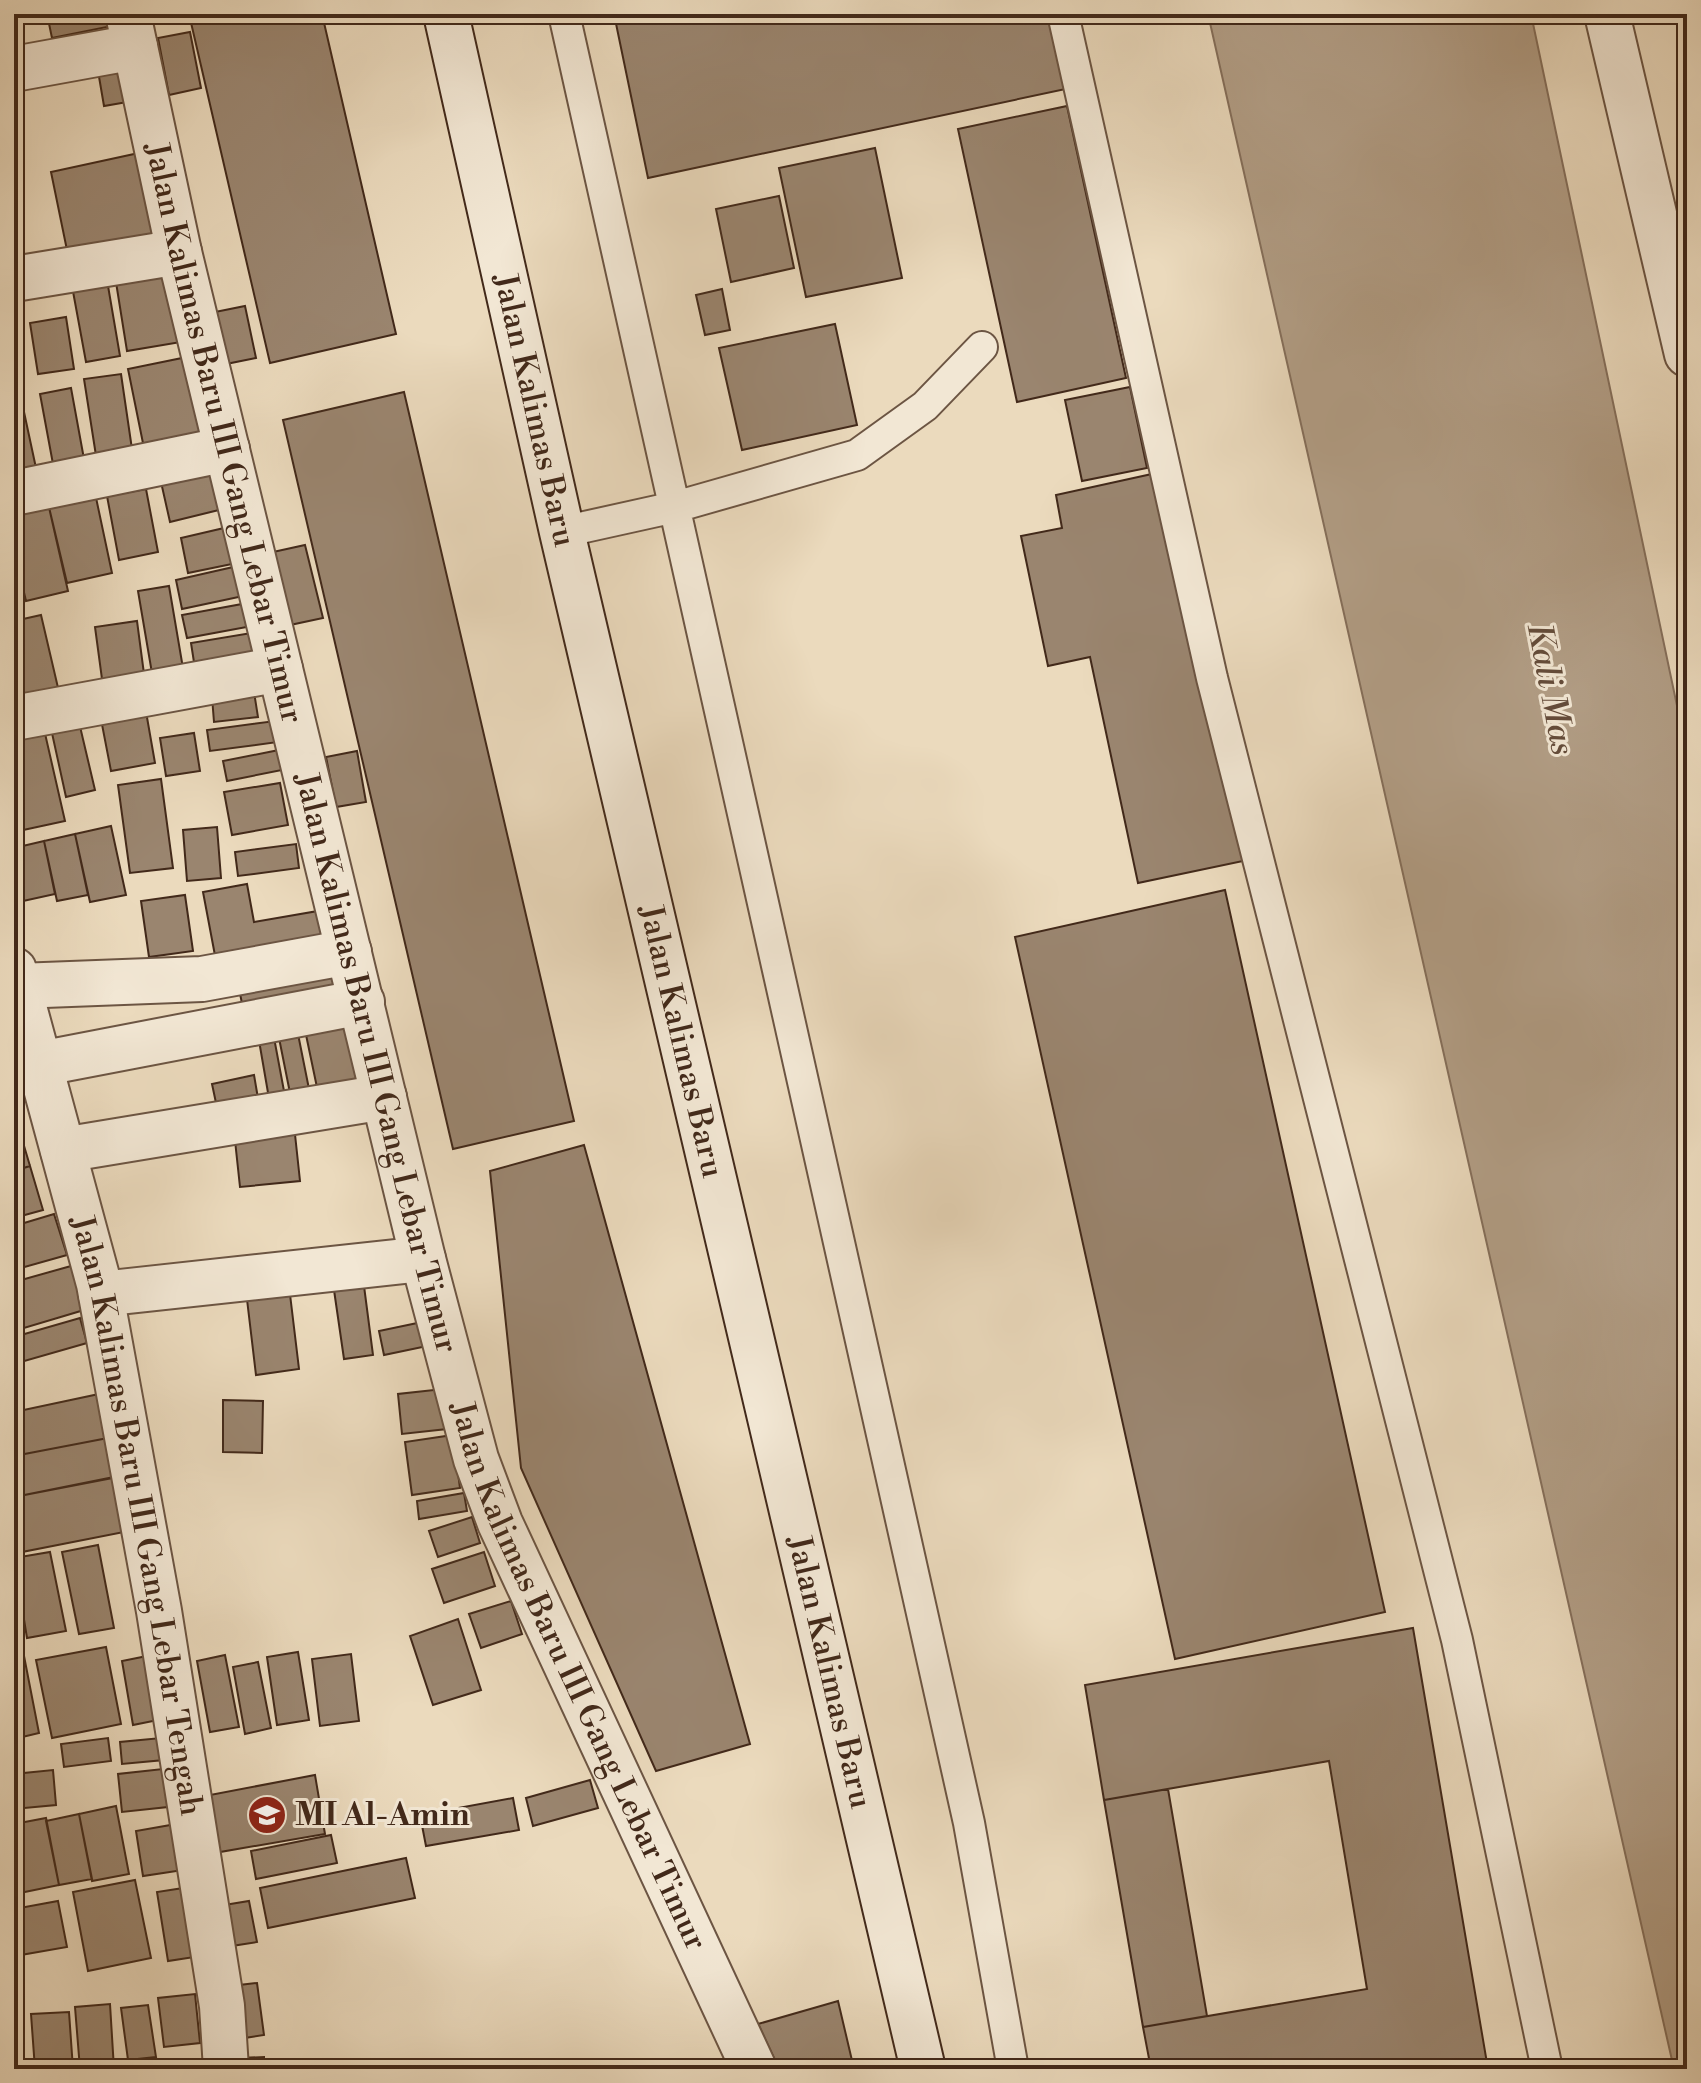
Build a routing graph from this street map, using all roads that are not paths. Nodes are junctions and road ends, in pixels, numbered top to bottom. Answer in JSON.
{"nodes":[{"id":1,"x":446,"y":14,"type":"edge"},
{"id":2,"x":564,"y":14,"type":"edge"},
{"id":3,"x":1063,"y":14,"type":"edge"},
{"id":4,"x":1607,"y":14,"type":"edge"},
{"id":5,"x":131,"y":30,"type":"edge"},
{"id":6,"x":14,"y":69,"type":"edge"},
{"id":7,"x":179,"y":252,"type":"junction"},
{"id":8,"x":14,"y":279,"type":"edge"},
{"id":9,"x":982,"y":347,"type":"dead end"},
{"id":10,"x":1687,"y":354,"type":"edge"},
{"id":11,"x":227,"y":449,"type":"junction"},
{"id":12,"x":14,"y":493,"type":"edge"},
{"id":13,"x":675,"y":507,"type":"junction"},
{"id":14,"x":562,"y":532,"type":"junction"},
{"id":15,"x":280,"y":669,"type":"junction"},
{"id":16,"x":14,"y":718,"type":"edge"},
{"id":17,"x":349,"y":952,"type":"junction"},
{"id":18,"x":16,"y":978,"type":"edge"},
{"id":19,"x":362,"y":1002,"type":"junction"},
{"id":20,"x":39,"y":1064,"type":"junction"},
{"id":21,"x":384,"y":1097,"type":"junction"},
{"id":22,"x":63,"y":1150,"type":"junction"},
{"id":23,"x":423,"y":1259,"type":"junction"},
{"id":24,"x":101,"y":1294,"type":"junction"},
{"id":25,"x":226,"y":2069,"type":"edge"},
{"id":26,"x":754,"y":2069,"type":"edge"},
{"id":27,"x":923,"y":2069,"type":"edge"},
{"id":28,"x":1013,"y":2069,"type":"edge"},
{"id":29,"x":1547,"y":2069,"type":"edge"}],
"edges":[{"from":1,"to":14,"type":"street","name":"Jalan Kalimas Baru"},
{"from":2,"to":13,"type":"lane"},
{"from":3,"to":29,"type":"lane"},
{"from":4,"to":10,"type":"street"},
{"from":5,"to":6,"type":"street"},
{"from":5,"to":7,"type":"street","name":"Jalan Kalimas Baru III Gang Lebar Timur"},
{"from":7,"to":8,"type":"street"},
{"from":7,"to":11,"type":"street","name":"Jalan Kalimas Baru III Gang Lebar Timur"},
{"from":9,"to":13,"type":"lane"},
{"from":11,"to":12,"type":"street"},
{"from":11,"to":15,"type":"street","name":"Jalan Kalimas Baru III Gang Lebar Timur"},
{"from":13,"to":14,"type":"lane"},
{"from":13,"to":28,"type":"lane"},
{"from":14,"to":27,"type":"street","name":"Jalan Kalimas Baru"},
{"from":15,"to":16,"type":"street"},
{"from":15,"to":17,"type":"street","name":"Jalan Kalimas Baru III Gang Lebar Timur"},
{"from":17,"to":18,"type":"street"},
{"from":17,"to":19,"type":"street","name":"Jalan Kalimas Baru III Gang Lebar Timur"},
{"from":18,"to":20,"type":"street","name":"Jalan Kalimas Baru III Gang Lebar Tengah"},
{"from":19,"to":20,"type":"street"},
{"from":19,"to":21,"type":"street","name":"Jalan Kalimas Baru III Gang Lebar Timur"},
{"from":20,"to":22,"type":"street","name":"Jalan Kalimas Baru III Gang Lebar Tengah"},
{"from":21,"to":22,"type":"street"},
{"from":21,"to":23,"type":"street","name":"Jalan Kalimas Baru III Gang Lebar Timur"},
{"from":22,"to":24,"type":"street","name":"Jalan Kalimas Baru III Gang Lebar Tengah"},
{"from":23,"to":24,"type":"street"},
{"from":23,"to":26,"type":"street","name":"Jalan Kalimas Baru III Gang Lebar Timur"},
{"from":24,"to":25,"type":"street","name":"Jalan Kalimas Baru III Gang Lebar Tengah"}]}
